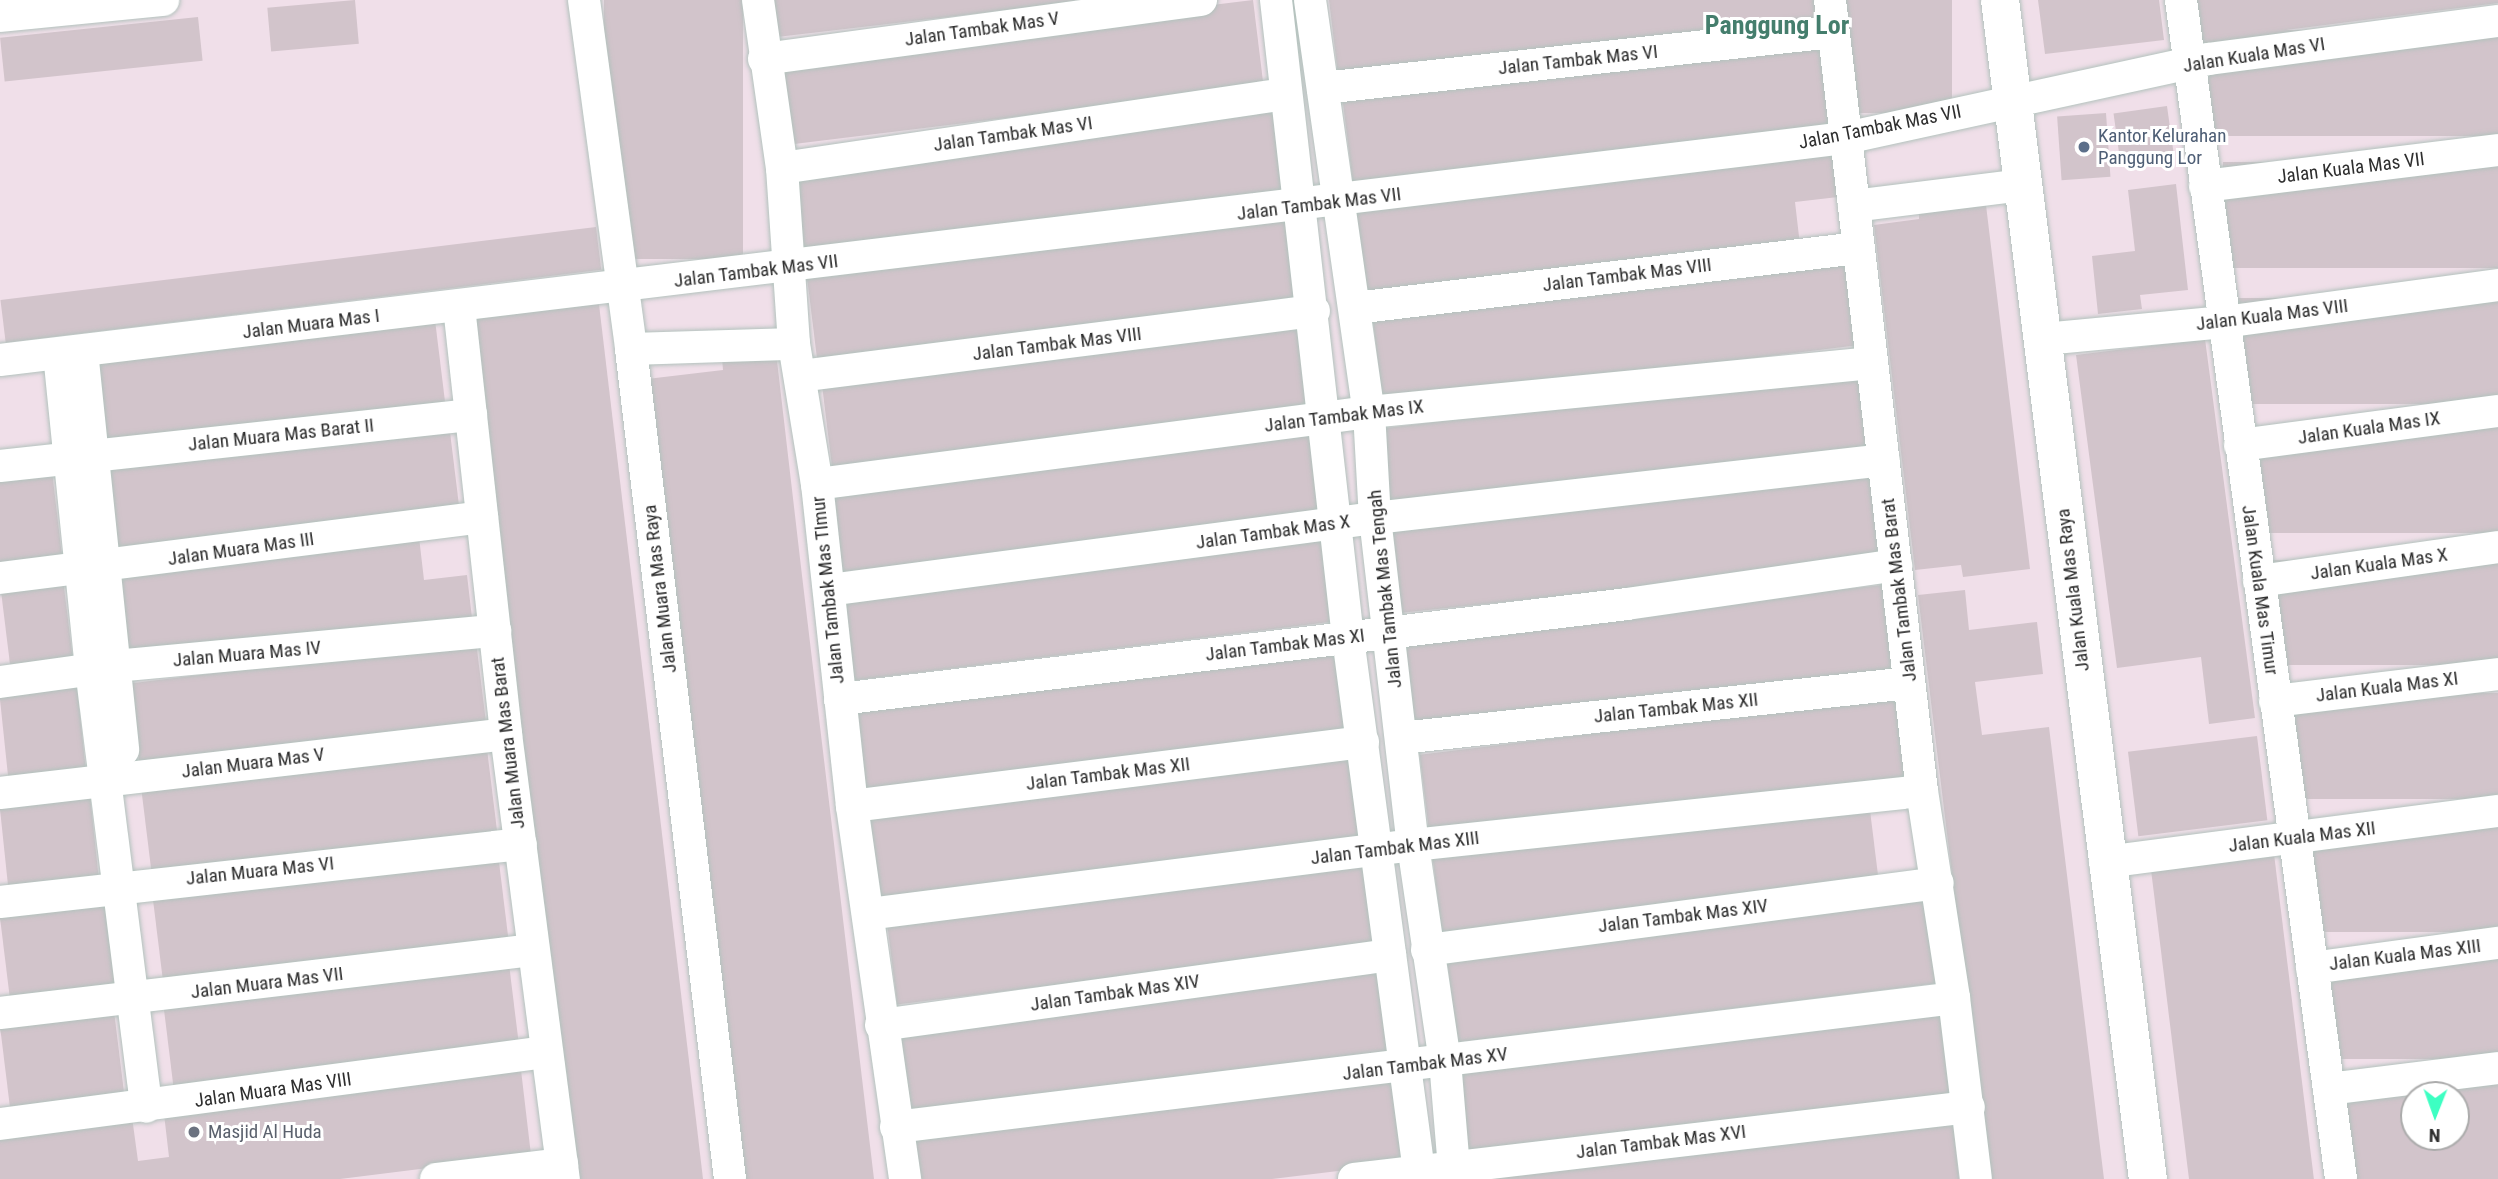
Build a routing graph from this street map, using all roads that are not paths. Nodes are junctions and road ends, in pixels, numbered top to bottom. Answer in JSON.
{"nodes":[{"id":1,"x":163,"y":0,"type":"edge"},
{"id":2,"x":584,"y":0,"type":"edge"},
{"id":3,"x":758,"y":0,"type":"edge"},
{"id":4,"x":1201,"y":0,"type":"edge"},
{"id":5,"x":1276,"y":0,"type":"edge"},
{"id":6,"x":1310,"y":0,"type":"edge"},
{"id":7,"x":1830,"y":0,"type":"edge"},
{"id":8,"x":2000,"y":0,"type":"edge"},
{"id":9,"x":2181,"y":0,"type":"edge"},
{"id":10,"x":0,"y":16,"type":"edge"},
{"id":11,"x":2498,"y":22,"type":"edge"},
{"id":12,"x":1833,"y":32,"type":"junction"},
{"id":13,"x":764,"y":59,"type":"junction"},
{"id":14,"x":2187,"y":65,"type":"junction"},
{"id":15,"x":1323,"y":88,"type":"junction"},
{"id":16,"x":1284,"y":94,"type":"junction"},
{"id":17,"x":2012,"y":101,"type":"junction"},
{"id":18,"x":1846,"y":138,"type":"junction"},
{"id":19,"x":2498,"y":150,"type":"edge"},
{"id":20,"x":782,"y":168,"type":"junction"},
{"id":21,"x":2022,"y":185,"type":"junction"},
{"id":22,"x":2205,"y":186,"type":"junction"},
{"id":23,"x":1338,"y":202,"type":"junction"},
{"id":24,"x":1854,"y":206,"type":"junction"},
{"id":25,"x":1298,"y":207,"type":"junction"},
{"id":26,"x":1858,"y":248,"type":"junction"},
{"id":27,"x":790,"y":267,"type":"junction"},
{"id":28,"x":2498,"y":285,"type":"edge"},
{"id":29,"x":622,"y":286,"type":"junction"},
{"id":30,"x":459,"y":307,"type":"junction"},
{"id":31,"x":1355,"y":308,"type":"junction"},
{"id":32,"x":1314,"y":310,"type":"junction"},
{"id":33,"x":2224,"y":322,"type":"junction"},
{"id":34,"x":2045,"y":339,"type":"junction"},
{"id":35,"x":794,"y":344,"type":"junction"},
{"id":36,"x":631,"y":349,"type":"junction"},
{"id":37,"x":70,"y":352,"type":"junction"},
{"id":38,"x":0,"y":360,"type":"edge"},
{"id":39,"x":1872,"y":363,"type":"junction"},
{"id":40,"x":800,"y":376,"type":"junction"},
{"id":41,"x":2498,"y":411,"type":"edge"},
{"id":42,"x":1369,"y":412,"type":"junction"},
{"id":43,"x":471,"y":415,"type":"junction"},
{"id":44,"x":1326,"y":418,"type":"junction"},
{"id":45,"x":2240,"y":445,"type":"junction"},
{"id":46,"x":80,"y":457,"type":"junction"},
{"id":47,"x":1884,"y":460,"type":"junction"},
{"id":48,"x":0,"y":466,"type":"edge"},
{"id":49,"x":817,"y":484,"type":"junction"},
{"id":50,"x":482,"y":517,"type":"junction"},
{"id":51,"x":1375,"y":518,"type":"junction"},
{"id":52,"x":1337,"y":523,"type":"junction"},
{"id":53,"x":2498,"y":547,"type":"edge"},
{"id":54,"x":1896,"y":565,"type":"junction"},
{"id":55,"x":94,"y":568,"type":"junction"},
{"id":56,"x":0,"y":578,"type":"edge"},
{"id":57,"x":2259,"y":581,"type":"junction"},
{"id":58,"x":829,"y":590,"type":"junction"},
{"id":59,"x":495,"y":631,"type":"junction"},
{"id":60,"x":1389,"y":632,"type":"junction"},
{"id":61,"x":1348,"y":638,"type":"junction"},
{"id":62,"x":103,"y":667,"type":"junction"},
{"id":63,"x":2498,"y":674,"type":"edge"},
{"id":64,"x":0,"y":682,"type":"edge"},
{"id":65,"x":1909,"y":683,"type":"junction"},
{"id":66,"x":840,"y":699,"type":"junction"},
{"id":67,"x":2275,"y":701,"type":"junction"},
{"id":68,"x":506,"y":734,"type":"junction"},
{"id":69,"x":1401,"y":738,"type":"junction"},
{"id":70,"x":1363,"y":742,"type":"junction"},
{"id":71,"x":116,"y":779,"type":"junction"},
{"id":72,"x":1922,"y":791,"type":"junction"},
{"id":73,"x":0,"y":793,"type":"edge"},
{"id":74,"x":852,"y":806,"type":"junction"},
{"id":75,"x":2498,"y":811,"type":"edge"},
{"id":76,"x":2294,"y":838,"type":"junction"},
{"id":77,"x":521,"y":844,"type":"junction"},
{"id":78,"x":1413,"y":845,"type":"junction"},
{"id":79,"x":1378,"y":849,"type":"junction"},
{"id":80,"x":2105,"y":862,"type":"junction"},
{"id":81,"x":1938,"y":883,"type":"junction"},
{"id":82,"x":128,"y":885,"type":"junction"},
{"id":83,"x":0,"y":902,"type":"edge"},
{"id":84,"x":868,"y":914,"type":"junction"},
{"id":85,"x":2498,"y":943,"type":"edge"},
{"id":86,"x":533,"y":950,"type":"junction"},
{"id":87,"x":1427,"y":950,"type":"junction"},
{"id":88,"x":1390,"y":955,"type":"junction"},
{"id":89,"x":2312,"y":968,"type":"junction"},
{"id":90,"x":142,"y":998,"type":"junction"},
{"id":91,"x":1955,"y":998,"type":"junction"},
{"id":92,"x":0,"y":1013,"type":"edge"},
{"id":93,"x":881,"y":1025,"type":"junction"},
{"id":94,"x":546,"y":1052,"type":"junction"},
{"id":95,"x":1445,"y":1061,"type":"junction"},
{"id":96,"x":1407,"y":1066,"type":"junction"},
{"id":97,"x":2498,"y":1068,"type":"edge"},
{"id":98,"x":2329,"y":1089,"type":"junction"},
{"id":99,"x":154,"y":1106,"type":"junction"},
{"id":100,"x":1969,"y":1107,"type":"junction"},
{"id":101,"x":0,"y":1124,"type":"edge"},
{"id":102,"x":896,"y":1127,"type":"junction"},
{"id":103,"x":563,"y":1171,"type":"edge"},
{"id":104,"x":1454,"y":1173,"type":"edge"},
{"id":105,"x":1420,"y":1175,"type":"edge"},
{"id":106,"x":436,"y":1179,"type":"edge"},
{"id":107,"x":730,"y":1179,"type":"edge"},
{"id":108,"x":905,"y":1179,"type":"edge"},
{"id":109,"x":1354,"y":1179,"type":"edge"},
{"id":110,"x":1976,"y":1179,"type":"edge"},
{"id":111,"x":2148,"y":1179,"type":"edge"},
{"id":112,"x":2341,"y":1179,"type":"edge"}],
"edges":[{"from":1,"to":10,"type":"street"},
{"from":2,"to":29,"type":"street","name":"Jalan Muara Mas Raya"},
{"from":3,"to":13,"type":"street","name":"Jalan Tambak Mas TImur"},
{"from":4,"to":13,"type":"street","name":"Jalan Tambak Mas V"},
{"from":5,"to":16,"type":"street","name":"Jalan Tambak Mas Tengah"},
{"from":6,"to":15,"type":"street","name":"Jalan Tambak Mas Tengah"},
{"from":7,"to":12,"type":"street","name":"Jalan Tambak Mas Barat"},
{"from":8,"to":17,"type":"street","name":"Jalan Kuala Mas Raya"},
{"from":9,"to":14,"type":"street","name":"Jalan Kuala Mas Timur"},
{"from":11,"to":14,"type":"street","name":"Jalan Kuala Mas VI"},
{"from":12,"to":15,"type":"street","name":"Jalan Tambak Mas VI"},
{"from":12,"to":18,"type":"street","name":"Jalan Tambak Mas Barat"},
{"from":13,"to":20,"type":"street","name":"Jalan Tambak Mas TImur"},
{"from":14,"to":17,"type":"street","name":"Jalan Kuala Mas VI"},
{"from":14,"to":22,"type":"street","name":"Jalan Kuala Mas Timur"},
{"from":15,"to":23,"type":"street","name":"Jalan Tambak Mas Tengah"},
{"from":16,"to":20,"type":"street","name":"Jalan Tambak Mas VI"},
{"from":16,"to":25,"type":"street","name":"Jalan Tambak Mas Tengah"},
{"from":17,"to":18,"type":"street","name":"Jalan Tambak Mas VII"},
{"from":17,"to":21,"type":"street","name":"Jalan Kuala Mas Raya"},
{"from":18,"to":23,"type":"street","name":"Jalan Tambak Mas VII"},
{"from":18,"to":24,"type":"street","name":"Jalan Tambak Mas Barat"},
{"from":19,"to":22,"type":"street","name":"Jalan Kuala Mas VII"},
{"from":20,"to":27,"type":"street","name":"Jalan Tambak Mas TImur"},
{"from":21,"to":24,"type":"street"},
{"from":21,"to":34,"type":"street","name":"Jalan Kuala Mas Raya"},
{"from":22,"to":33,"type":"street","name":"Jalan Kuala Mas Timur"},
{"from":23,"to":25,"type":"street","name":"Jalan Tambak Mas VII"},
{"from":23,"to":31,"type":"street","name":"Jalan Tambak Mas Tengah"},
{"from":24,"to":26,"type":"street","name":"Jalan Tambak Mas Barat"},
{"from":25,"to":27,"type":"street","name":"Jalan Tambak Mas VII"},
{"from":25,"to":32,"type":"street","name":"Jalan Tambak Mas Tengah"},
{"from":26,"to":31,"type":"street","name":"Jalan Tambak Mas VIII"},
{"from":26,"to":39,"type":"street","name":"Jalan Tambak Mas Barat"},
{"from":27,"to":29,"type":"street","name":"Jalan Tambak Mas VII"},
{"from":27,"to":35,"type":"street","name":"Jalan Tambak Mas TImur"},
{"from":28,"to":33,"type":"street","name":"Jalan Kuala Mas VIII"},
{"from":29,"to":30,"type":"street","name":"Jalan Muara Mas I"},
{"from":29,"to":36,"type":"street","name":"Jalan Muara Mas Raya"},
{"from":30,"to":37,"type":"street","name":"Jalan Muara Mas I"},
{"from":30,"to":43,"type":"street","name":"Jalan Muara Mas Barat"},
{"from":31,"to":42,"type":"street","name":"Jalan Tambak Mas Tengah"},
{"from":32,"to":40,"type":"street","name":"Jalan Tambak Mas VIII"},
{"from":32,"to":44,"type":"street","name":"Jalan Tambak Mas Tengah"},
{"from":33,"to":34,"type":"street","name":"Jalan Kuala Mas VIII"},
{"from":33,"to":45,"type":"street","name":"Jalan Kuala Mas Timur"},
{"from":34,"to":80,"type":"street","name":"Jalan Kuala Mas Raya"},
{"from":35,"to":36,"type":"street"},
{"from":35,"to":40,"type":"street","name":"Jalan Tambak Mas TImur"},
{"from":36,"to":107,"type":"street","name":"Jalan Muara Mas Raya"},
{"from":37,"to":38,"type":"street","name":"Jalan Muara Mas I"},
{"from":37,"to":46,"type":"street"},
{"from":39,"to":42,"type":"street","name":"Jalan Tambak Mas IX"},
{"from":39,"to":47,"type":"street","name":"Jalan Tambak Mas Barat"},
{"from":40,"to":49,"type":"street","name":"Jalan Tambak Mas TImur"},
{"from":41,"to":45,"type":"street","name":"Jalan Kuala Mas IX"},
{"from":42,"to":44,"type":"street","name":"Jalan Tambak Mas IX"},
{"from":42,"to":51,"type":"street","name":"Jalan Tambak Mas Tengah"},
{"from":43,"to":46,"type":"street","name":"Jalan Muara Mas Barat II"},
{"from":43,"to":50,"type":"street","name":"Jalan Muara Mas Barat"},
{"from":44,"to":49,"type":"street","name":"Jalan Tambak Mas IX"},
{"from":44,"to":52,"type":"street","name":"Jalan Tambak Mas Tengah"},
{"from":45,"to":57,"type":"street","name":"Jalan Kuala Mas Timur"},
{"from":46,"to":48,"type":"street","name":"Jalan Muara Mas Barat II"},
{"from":46,"to":55,"type":"street"},
{"from":47,"to":51,"type":"street","name":"Jalan Tambak Mas X"},
{"from":47,"to":54,"type":"street","name":"Jalan Tambak Mas Barat"},
{"from":49,"to":58,"type":"street","name":"Jalan Tambak Mas TImur"},
{"from":50,"to":55,"type":"street","name":"Jalan Muara Mas III"},
{"from":50,"to":59,"type":"street","name":"Jalan Muara Mas Barat"},
{"from":51,"to":52,"type":"street","name":"Jalan Tambak Mas X"},
{"from":51,"to":60,"type":"street","name":"Jalan Tambak Mas Tengah"},
{"from":52,"to":58,"type":"street","name":"Jalan Tambak Mas X"},
{"from":52,"to":61,"type":"street","name":"Jalan Tambak Mas Tengah"},
{"from":53,"to":57,"type":"street","name":"Jalan Kuala Mas X"},
{"from":54,"to":60,"type":"street","name":"Jalan Tambak Mas XI"},
{"from":54,"to":65,"type":"street","name":"Jalan Tambak Mas Barat"},
{"from":55,"to":56,"type":"street","name":"Jalan Muara Mas III"},
{"from":55,"to":62,"type":"street"},
{"from":57,"to":67,"type":"street","name":"Jalan Kuala Mas Timur"},
{"from":58,"to":66,"type":"street","name":"Jalan Tambak Mas TImur"},
{"from":59,"to":62,"type":"street","name":"Jalan Muara Mas IV"},
{"from":59,"to":68,"type":"street","name":"Jalan Muara Mas Barat"},
{"from":60,"to":61,"type":"street","name":"Jalan Tambak Mas XI"},
{"from":60,"to":69,"type":"street","name":"Jalan Tambak Mas Tengah"},
{"from":61,"to":66,"type":"street","name":"Jalan Tambak Mas XI"},
{"from":61,"to":70,"type":"street","name":"Jalan Tambak Mas Tengah"},
{"from":62,"to":64,"type":"street","name":"Jalan Muara Mas IV"},
{"from":62,"to":71,"type":"street"},
{"from":63,"to":67,"type":"street","name":"Jalan Kuala Mas XI"},
{"from":65,"to":69,"type":"street","name":"Jalan Tambak Mas XII"},
{"from":65,"to":72,"type":"street","name":"Jalan Tambak Mas Barat"},
{"from":66,"to":74,"type":"street","name":"Jalan Tambak Mas TImur"},
{"from":67,"to":76,"type":"street","name":"Jalan Kuala Mas Timur"},
{"from":68,"to":71,"type":"street","name":"Jalan Muara Mas V"},
{"from":68,"to":77,"type":"street","name":"Jalan Muara Mas Barat"},
{"from":69,"to":78,"type":"street","name":"Jalan Tambak Mas Tengah"},
{"from":70,"to":74,"type":"street","name":"Jalan Tambak Mas XII"},
{"from":70,"to":79,"type":"street","name":"Jalan Tambak Mas Tengah"},
{"from":71,"to":73,"type":"street","name":"Jalan Muara Mas V"},
{"from":71,"to":82,"type":"street"},
{"from":72,"to":78,"type":"street","name":"Jalan Tambak Mas XIII"},
{"from":72,"to":81,"type":"street","name":"Jalan Tambak Mas Barat"},
{"from":74,"to":84,"type":"street","name":"Jalan Tambak Mas TImur"},
{"from":75,"to":76,"type":"street","name":"Jalan Kuala Mas XII"},
{"from":76,"to":80,"type":"street","name":"Jalan Kuala Mas XII"},
{"from":76,"to":89,"type":"street","name":"Jalan Kuala Mas Timur"},
{"from":77,"to":82,"type":"street","name":"Jalan Muara Mas VI"},
{"from":77,"to":86,"type":"street","name":"Jalan Muara Mas Barat"},
{"from":78,"to":79,"type":"street","name":"Jalan Tambak Mas XIII"},
{"from":78,"to":87,"type":"street","name":"Jalan Tambak Mas Tengah"},
{"from":79,"to":84,"type":"street","name":"Jalan Tambak Mas XIII"},
{"from":79,"to":88,"type":"street","name":"Jalan Tambak Mas Tengah"},
{"from":80,"to":111,"type":"street","name":"Jalan Kuala Mas Raya"},
{"from":81,"to":87,"type":"street","name":"Jalan Tambak Mas XIV"},
{"from":81,"to":91,"type":"street","name":"Jalan Tambak Mas Barat"},
{"from":82,"to":83,"type":"street","name":"Jalan Muara Mas VI"},
{"from":82,"to":90,"type":"street"},
{"from":84,"to":93,"type":"street","name":"Jalan Tambak Mas TImur"},
{"from":85,"to":89,"type":"street","name":"Jalan Kuala Mas XIII"},
{"from":86,"to":90,"type":"street","name":"Jalan Muara Mas VII"},
{"from":86,"to":94,"type":"street","name":"Jalan Muara Mas Barat"},
{"from":87,"to":95,"type":"street","name":"Jalan Tambak Mas Tengah"},
{"from":88,"to":93,"type":"street","name":"Jalan Tambak Mas XIV"},
{"from":88,"to":96,"type":"street","name":"Jalan Tambak Mas Tengah"},
{"from":89,"to":98,"type":"street","name":"Jalan Kuala Mas Timur"},
{"from":90,"to":92,"type":"street","name":"Jalan Muara Mas VII"},
{"from":90,"to":99,"type":"street"},
{"from":91,"to":95,"type":"street","name":"Jalan Tambak Mas XV"},
{"from":91,"to":100,"type":"street","name":"Jalan Tambak Mas Barat"},
{"from":93,"to":102,"type":"street","name":"Jalan Tambak Mas TImur"},
{"from":94,"to":99,"type":"street","name":"Jalan Muara Mas VIII"},
{"from":94,"to":103,"type":"street","name":"Jalan Muara Mas Barat"},
{"from":95,"to":96,"type":"street","name":"Jalan Tambak Mas XV"},
{"from":95,"to":104,"type":"street","name":"Jalan Tambak Mas Tengah"},
{"from":96,"to":102,"type":"street","name":"Jalan Tambak Mas XV"},
{"from":96,"to":105,"type":"street","name":"Jalan Tambak Mas Tengah"},
{"from":97,"to":98,"type":"street"},
{"from":98,"to":112,"type":"street","name":"Jalan Kuala Mas Timur"},
{"from":99,"to":101,"type":"street","name":"Jalan Muara Mas VIII"},
{"from":100,"to":104,"type":"street","name":"Jalan Tambak Mas XVI"},
{"from":100,"to":110,"type":"street","name":"Jalan Tambak Mas Barat"},
{"from":102,"to":108,"type":"street","name":"Jalan Tambak Mas TImur"},
{"from":103,"to":106,"type":"street"},
{"from":104,"to":105,"type":"street","name":"Jalan Tambak Mas XVI"},
{"from":105,"to":109,"type":"street","name":"Jalan Tambak Mas XVI"}]}
